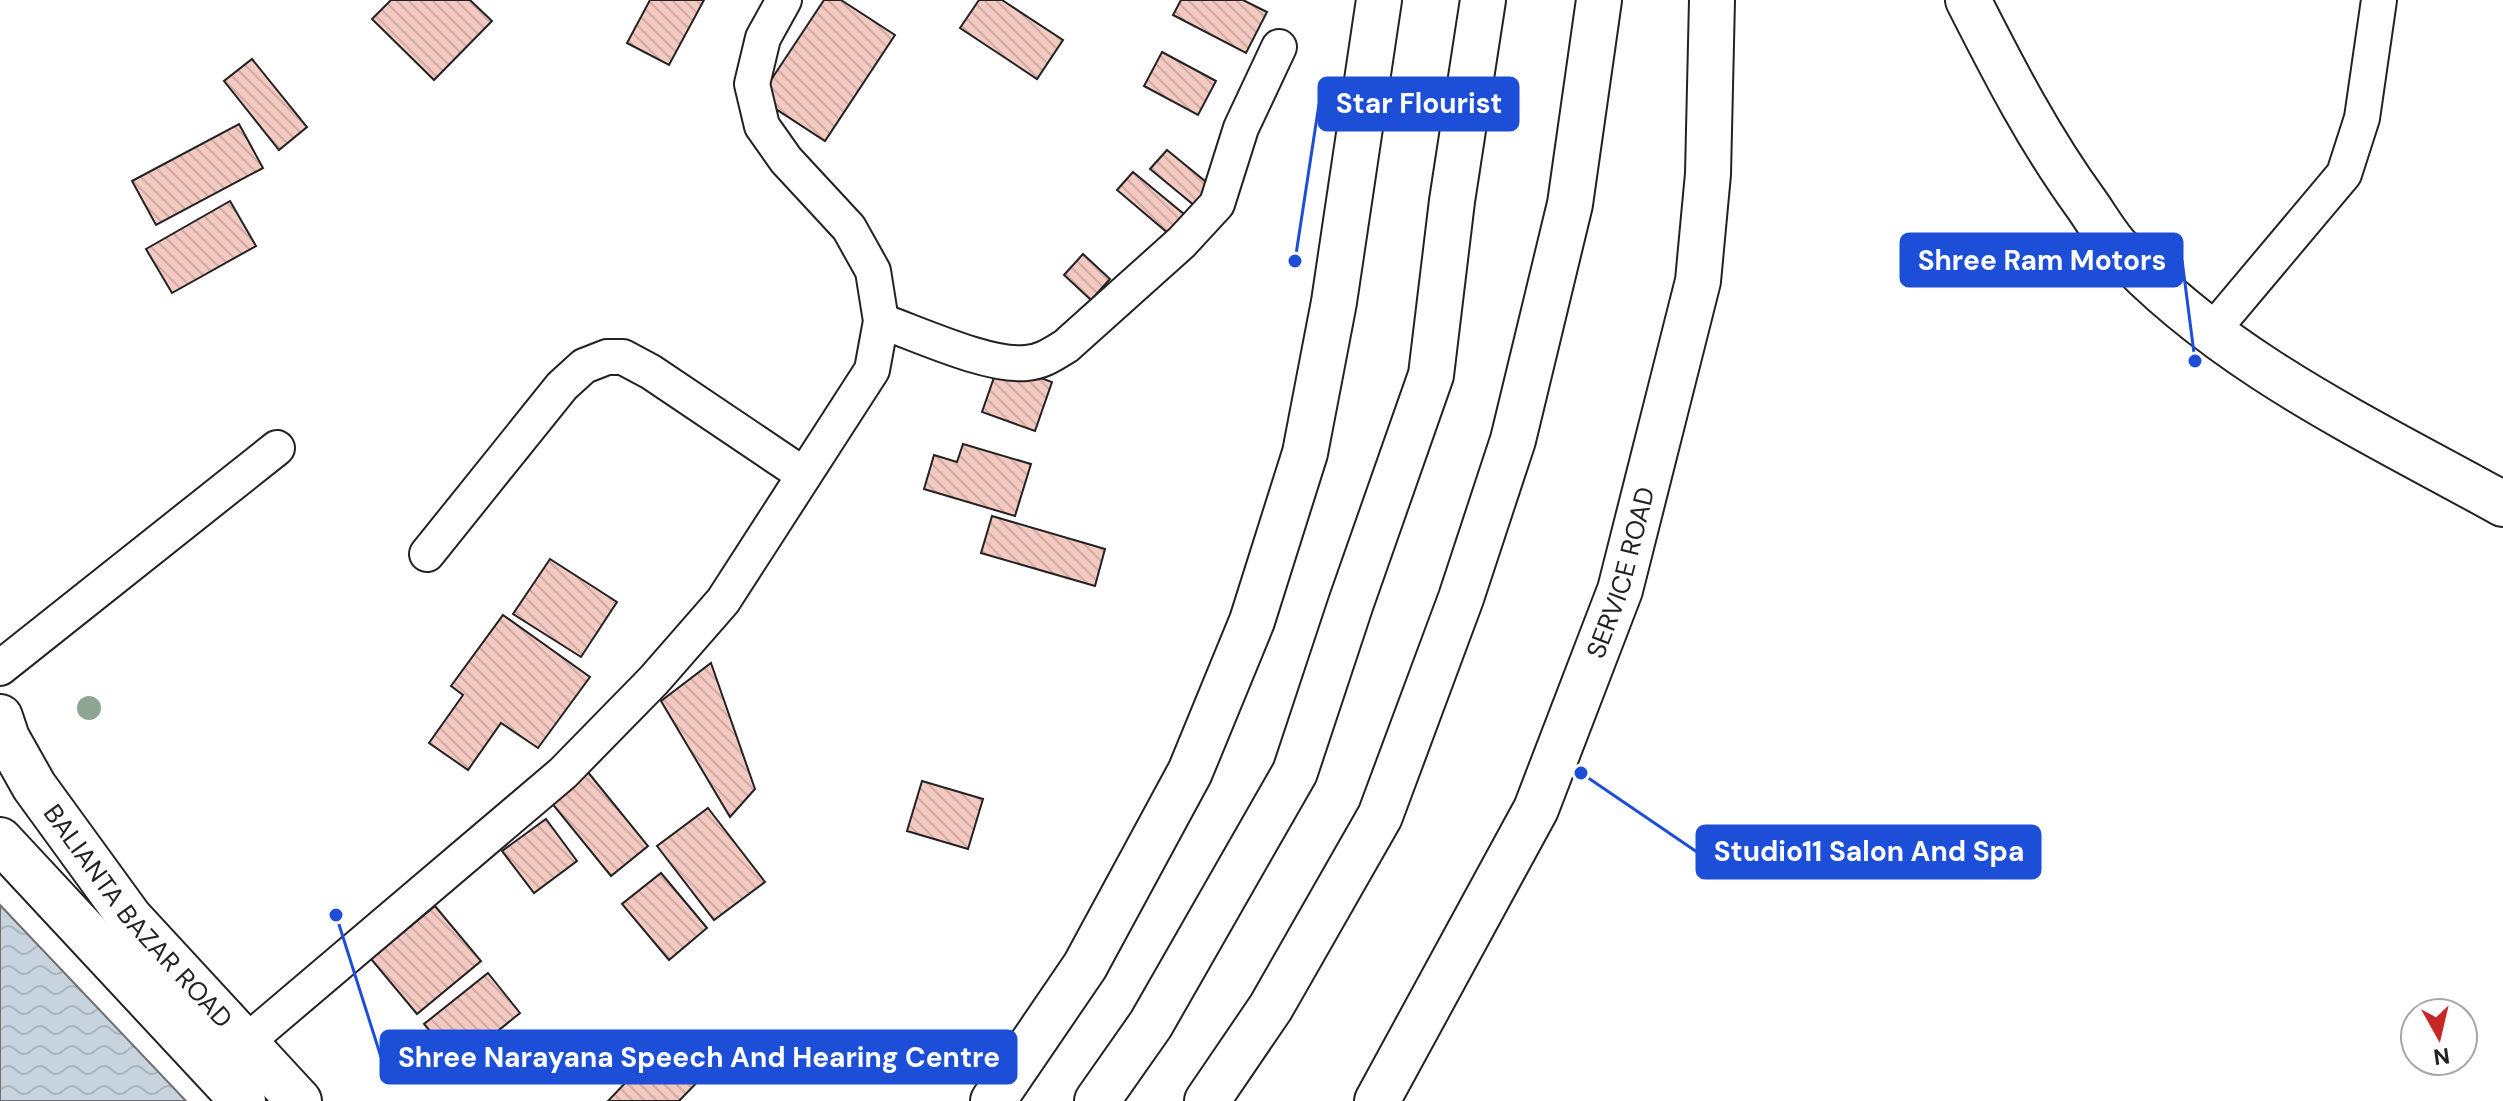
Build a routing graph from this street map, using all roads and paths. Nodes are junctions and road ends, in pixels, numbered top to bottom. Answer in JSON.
{"nodes":[{"id":1,"x":784,"y":0,"type":"edge"},
{"id":2,"x":1379,"y":0,"type":"edge"},
{"id":3,"x":1483,"y":0,"type":"edge"},
{"id":4,"x":1712,"y":0,"type":"edge"},
{"id":5,"x":1968,"y":0,"type":"edge"},
{"id":6,"x":2379,"y":0,"type":"edge"},
{"id":7,"x":1599,"y":2,"type":"edge"},
{"id":8,"x":1279,"y":47,"type":"dead end"},
{"id":9,"x":881,"y":321,"type":"junction"},
{"id":10,"x":2212,"y":331,"type":"junction"},
{"id":11,"x":277,"y":448,"type":"dead end"},
{"id":12,"x":804,"y":475,"type":"junction"},
{"id":13,"x":2503,"y":504,"type":"edge"},
{"id":14,"x":427,"y":554,"type":"dead end"},
{"id":15,"x":0,"y":668,"type":"edge"},
{"id":16,"x":2,"y":732,"type":"edge"},
{"id":17,"x":0,"y":840,"type":"edge"},
{"id":18,"x":245,"y":1043,"type":"junction"},
{"id":19,"x":243,"y":1101,"type":"edge"},
{"id":20,"x":299,"y":1101,"type":"edge"},
{"id":21,"x":993,"y":1101,"type":"edge"},
{"id":22,"x":1097,"y":1101,"type":"edge"},
{"id":23,"x":1207,"y":1101,"type":"edge"},
{"id":24,"x":1377,"y":1101,"type":"edge"}],
"edges":[{"from":1,"to":9,"type":"street"},
{"from":2,"to":21,"type":"main road"},
{"from":3,"to":22,"type":"main road"},
{"from":4,"to":24,"type":"main road","name":"SERVICE ROAD"},
{"from":5,"to":10,"type":"main road"},
{"from":6,"to":10,"type":"street"},
{"from":7,"to":23,"type":"main road"},
{"from":8,"to":9,"type":"street"},
{"from":9,"to":12,"type":"street"},
{"from":10,"to":13,"type":"main road"},
{"from":11,"to":15,"type":"street"},
{"from":12,"to":14,"type":"street"},
{"from":12,"to":18,"type":"street"},
{"from":16,"to":18,"type":"main road","name":"BALIANTA BAZAR ROAD"},
{"from":17,"to":19,"type":"main road","name":"BALIANTA BAZAR ROAD"},
{"from":18,"to":20,"type":"main road","name":"BALIANTA BAZAR ROAD"}]}
